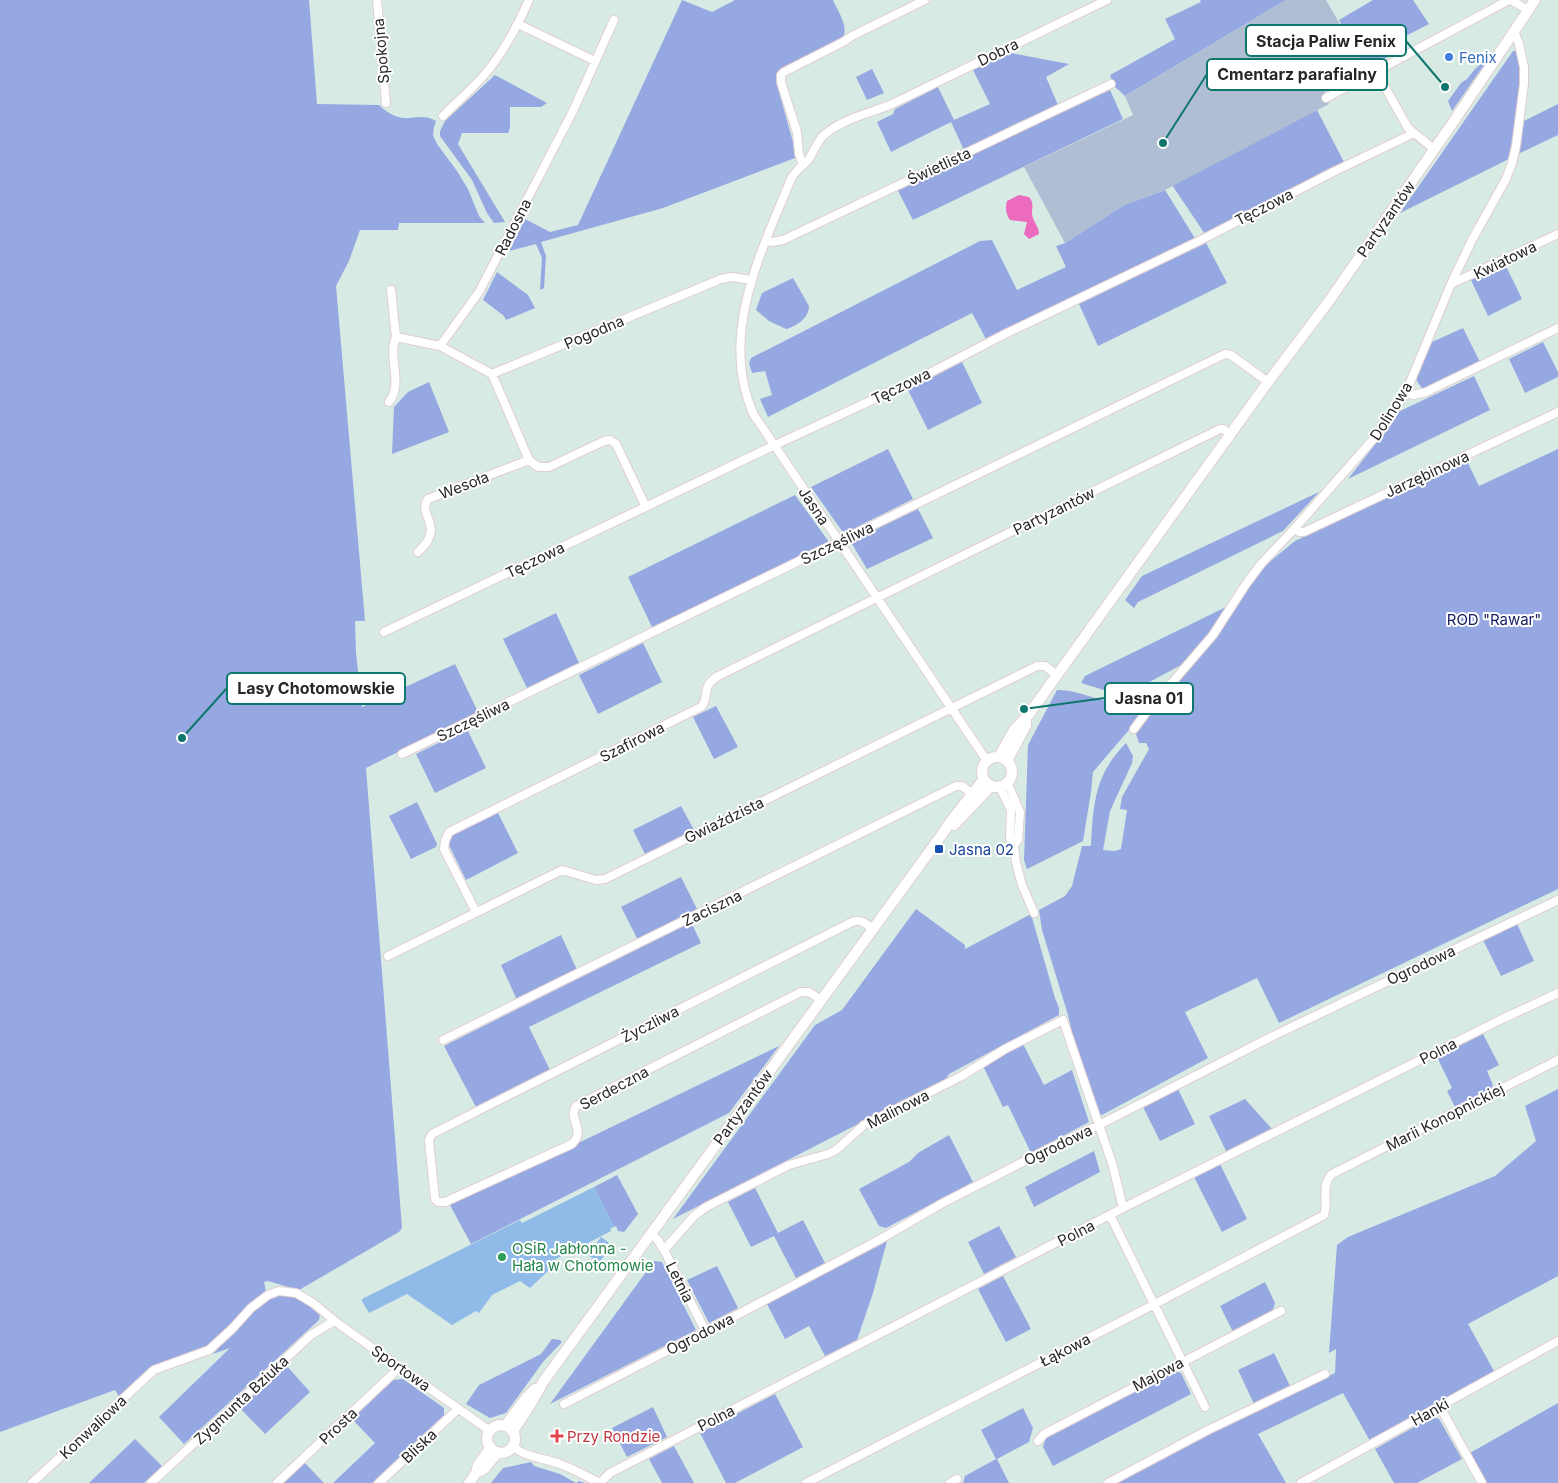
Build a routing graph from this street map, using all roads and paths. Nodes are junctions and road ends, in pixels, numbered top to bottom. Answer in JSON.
{"nodes":[{"id":1,"x":377,"y":0,"type":"edge"},
{"id":2,"x":529,"y":0,"type":"edge"},
{"id":3,"x":925,"y":0,"type":"edge"},
{"id":4,"x":1107,"y":0,"type":"edge"},
{"id":5,"x":1510,"y":0,"type":"edge"},
{"id":6,"x":1534,"y":0,"type":"edge"},
{"id":7,"x":1528,"y":10,"type":"junction"},
{"id":8,"x":614,"y":20,"type":"dead end"},
{"id":9,"x":518,"y":24,"type":"junction"},
{"id":10,"x":1514,"y":31,"type":"junction"},
{"id":11,"x":595,"y":61,"type":"junction"},
{"id":12,"x":1376,"y":71,"type":"junction"},
{"id":13,"x":1111,"y":84,"type":"dead end"},
{"id":14,"x":1326,"y":98,"type":"dead end"},
{"id":15,"x":386,"y":103,"type":"dead end"},
{"id":16,"x":443,"y":116,"type":"dead end"},
{"id":17,"x":1414,"y":133,"type":"junction"},
{"id":18,"x":1434,"y":149,"type":"junction"},
{"id":19,"x":803,"y":165,"type":"junction"},
{"id":20,"x":1558,"y":234,"type":"edge"},
{"id":21,"x":766,"y":241,"type":"junction"},
{"id":22,"x":752,"y":280,"type":"junction"},
{"id":23,"x":1451,"y":284,"type":"junction"},
{"id":24,"x":391,"y":290,"type":"dead end"},
{"id":25,"x":1558,"y":328,"type":"edge"},
{"id":26,"x":396,"y":337,"type":"junction"},
{"id":27,"x":440,"y":346,"type":"junction"},
{"id":28,"x":492,"y":374,"type":"junction"},
{"id":29,"x":1268,"y":382,"type":"junction"},
{"id":30,"x":1406,"y":392,"type":"junction"},
{"id":31,"x":389,"y":402,"type":"dead end"},
{"id":32,"x":1558,"y":412,"type":"edge"},
{"id":33,"x":1231,"y":434,"type":"junction"},
{"id":34,"x":773,"y":446,"type":"junction"},
{"id":35,"x":529,"y":460,"type":"junction"},
{"id":36,"x":646,"y":507,"type":"junction"},
{"id":37,"x":1295,"y":528,"type":"junction"},
{"id":38,"x":839,"y":542,"type":"junction"},
{"id":39,"x":418,"y":552,"type":"dead end"},
{"id":40,"x":877,"y":598,"type":"junction"},
{"id":41,"x":384,"y":632,"type":"dead end"},
{"id":42,"x":1057,"y":675,"type":"junction"},
{"id":43,"x":951,"y":708,"type":"junction"},
{"id":44,"x":1134,"y":730,"type":"dead end"},
{"id":45,"x":402,"y":754,"type":"dead end"},
{"id":46,"x":1003,"y":759,"type":"junction"},
{"id":47,"x":987,"y":761,"type":"junction"},
{"id":48,"x":995,"y":783,"type":"junction"},
{"id":49,"x":975,"y":796,"type":"junction"},
{"id":50,"x":1558,"y":900,"type":"edge"},
{"id":51,"x":476,"y":912,"type":"junction"},
{"id":52,"x":1034,"y":914,"type":"dead end"},
{"id":53,"x":873,"y":929,"type":"junction"},
{"id":54,"x":388,"y":956,"type":"dead end"},
{"id":55,"x":1558,"y":993,"type":"edge"},
{"id":56,"x":821,"y":1000,"type":"junction"},
{"id":57,"x":443,"y":1040,"type":"dead end"},
{"id":58,"x":1558,"y":1060,"type":"edge"},
{"id":59,"x":1099,"y":1125,"type":"junction"},
{"id":60,"x":429,"y":1140,"type":"joint"},
{"id":61,"x":1123,"y":1208,"type":"junction"},
{"id":62,"x":1110,"y":1215,"type":"junction"},
{"id":63,"x":1324,"y":1215,"type":"joint"},
{"id":64,"x":651,"y":1234,"type":"junction"},
{"id":65,"x":664,"y":1250,"type":"junction"},
{"id":66,"x":1153,"y":1304,"type":"junction"},
{"id":67,"x":1281,"y":1311,"type":"dead end"},
{"id":68,"x":334,"y":1321,"type":"junction"},
{"id":69,"x":706,"y":1332,"type":"junction"},
{"id":70,"x":1558,"y":1342,"type":"edge"},
{"id":71,"x":1182,"y":1361,"type":"junction"},
{"id":72,"x":399,"y":1368,"type":"junction"},
{"id":73,"x":154,"y":1370,"type":"joint"},
{"id":74,"x":1325,"y":1374,"type":"dead end"},
{"id":75,"x":564,"y":1404,"type":"dead end"},
{"id":76,"x":1205,"y":1407,"type":"dead end"},
{"id":77,"x":1440,"y":1407,"type":"junction"},
{"id":78,"x":458,"y":1409,"type":"junction"},
{"id":79,"x":509,"y":1428,"type":"junction"},
{"id":80,"x":490,"y":1431,"type":"junction"},
{"id":81,"x":1038,"y":1441,"type":"dead end"},
{"id":82,"x":513,"y":1446,"type":"junction"},
{"id":83,"x":495,"y":1449,"type":"junction"},
{"id":84,"x":32,"y":1483,"type":"edge"},
{"id":85,"x":151,"y":1483,"type":"edge"},
{"id":86,"x":276,"y":1483,"type":"edge"},
{"id":87,"x":379,"y":1483,"type":"edge"},
{"id":88,"x":469,"y":1483,"type":"edge"},
{"id":89,"x":600,"y":1483,"type":"edge"},
{"id":90,"x":806,"y":1483,"type":"edge"},
{"id":91,"x":1108,"y":1483,"type":"edge"},
{"id":92,"x":1301,"y":1483,"type":"edge"},
{"id":93,"x":1482,"y":1483,"type":"edge"}],
"edges":[{"from":1,"to":15,"type":"street","name":"Spokojna"},
{"from":2,"to":9,"type":"street"},
{"from":3,"to":19,"type":"street"},
{"from":4,"to":19,"type":"street","name":"Dobra"},
{"from":5,"to":7,"type":"street"},
{"from":5,"to":12,"type":"street"},
{"from":6,"to":7,"type":"street","name":"Partyzantów"},
{"from":7,"to":10,"type":"street","name":"Partyzantów"},
{"from":8,"to":11,"type":"street","name":"Radosna"},
{"from":9,"to":11,"type":"street"},
{"from":9,"to":16,"type":"street"},
{"from":10,"to":18,"type":"street","name":"Partyzantów"},
{"from":10,"to":23,"type":"street","name":"Dolinowa"},
{"from":11,"to":27,"type":"street","name":"Radosna"},
{"from":12,"to":14,"type":"street"},
{"from":12,"to":17,"type":"street"},
{"from":13,"to":21,"type":"street","name":"Świetlista"},
{"from":17,"to":18,"type":"street"},
{"from":17,"to":34,"type":"street","name":"Tęczowa"},
{"from":18,"to":29,"type":"street","name":"Partyzantów"},
{"from":19,"to":21,"type":"street","name":"Jasna"},
{"from":20,"to":23,"type":"street","name":"Kwiatowa"},
{"from":21,"to":22,"type":"street","name":"Jasna"},
{"from":22,"to":28,"type":"street","name":"Pogodna"},
{"from":22,"to":34,"type":"street","name":"Jasna"},
{"from":23,"to":30,"type":"street","name":"Dolinowa"},
{"from":24,"to":26,"type":"street"},
{"from":25,"to":30,"type":"street"},
{"from":26,"to":27,"type":"street"},
{"from":26,"to":31,"type":"street"},
{"from":27,"to":28,"type":"street"},
{"from":28,"to":35,"type":"street"},
{"from":29,"to":33,"type":"street","name":"Partyzantów"},
{"from":29,"to":38,"type":"street","name":"Szczęśliwa"},
{"from":30,"to":37,"type":"street","name":"Dolinowa"},
{"from":32,"to":37,"type":"street","name":"Jarzębinowa"},
{"from":33,"to":40,"type":"street","name":"Partyzantów"},
{"from":33,"to":42,"type":"street","name":"Partyzantów"},
{"from":34,"to":36,"type":"street","name":"Tęczowa"},
{"from":34,"to":38,"type":"street","name":"Jasna"},
{"from":35,"to":36,"type":"street"},
{"from":35,"to":39,"type":"street","name":"Wesoła"},
{"from":36,"to":41,"type":"street","name":"Tęczowa"},
{"from":37,"to":44,"type":"street","name":"Dolinowa"},
{"from":38,"to":40,"type":"street","name":"Jasna"},
{"from":38,"to":45,"type":"street","name":"Szczęśliwa"},
{"from":40,"to":43,"type":"street","name":"Jasna"},
{"from":40,"to":51,"type":"street","name":"Szafirowa"},
{"from":42,"to":43,"type":"street","name":"Gwiaździsta"},
{"from":42,"to":46,"type":"street","name":"Partyzantów"},
{"from":43,"to":47,"type":"street","name":"Jasna"},
{"from":43,"to":51,"type":"street","name":"Gwiaździsta"},
{"from":46,"to":47,"type":"street"},
{"from":46,"to":48,"type":"street"},
{"from":47,"to":48,"type":"street"},
{"from":48,"to":49,"type":"street","name":"Partyzantów"},
{"from":48,"to":52,"type":"street"},
{"from":49,"to":53,"type":"street","name":"Partyzantów"},
{"from":49,"to":57,"type":"street","name":"Zaciszna"},
{"from":50,"to":59,"type":"street","name":"Ogrodowa"},
{"from":51,"to":54,"type":"street","name":"Gwiaździsta"},
{"from":53,"to":56,"type":"street","name":"Partyzantów"},
{"from":53,"to":60,"type":"street","name":"Życzliwa"},
{"from":55,"to":61,"type":"street","name":"Polna"},
{"from":56,"to":60,"type":"street","name":"Serdeczna"},
{"from":56,"to":64,"type":"street","name":"Partyzantów"},
{"from":58,"to":63,"type":"street","name":"Marii Konopnickiej"},
{"from":59,"to":61,"type":"street"},
{"from":59,"to":65,"type":"street","name":"Malinowa"},
{"from":59,"to":69,"type":"street","name":"Ogrodowa"},
{"from":61,"to":62,"type":"street","name":"Polna"},
{"from":62,"to":66,"type":"street"},
{"from":62,"to":89,"type":"street","name":"Polna"},
{"from":63,"to":66,"type":"street","name":"Łąkowa"},
{"from":64,"to":65,"type":"street","name":"Letnia"},
{"from":64,"to":79,"type":"street","name":"Partyzantów"},
{"from":65,"to":69,"type":"street","name":"Letnia"},
{"from":66,"to":71,"type":"street"},
{"from":66,"to":90,"type":"street","name":"Łąkowa"},
{"from":67,"to":71,"type":"street","name":"Majowa"},
{"from":68,"to":72,"type":"street","name":"Sportowa"},
{"from":68,"to":73,"type":"street","name":"Sportowa"},
{"from":68,"to":85,"type":"street","name":"Zygmunta Bziuka"},
{"from":69,"to":75,"type":"street","name":"Ogrodowa"},
{"from":70,"to":77,"type":"street","name":"Hanki"},
{"from":71,"to":76,"type":"street"},
{"from":71,"to":81,"type":"street","name":"Majowa"},
{"from":72,"to":78,"type":"street","name":"Sportowa"},
{"from":72,"to":86,"type":"street","name":"Prosta"},
{"from":73,"to":84,"type":"street","name":"Konwaliowa"},
{"from":74,"to":91,"type":"street"},
{"from":77,"to":92,"type":"street","name":"Hanki"},
{"from":77,"to":93,"type":"street"},
{"from":78,"to":80,"type":"street","name":"Sportowa"},
{"from":78,"to":87,"type":"street","name":"Bliska"},
{"from":79,"to":80,"type":"street"},
{"from":79,"to":82,"type":"street"},
{"from":80,"to":83,"type":"street"},
{"from":82,"to":83,"type":"street"},
{"from":82,"to":89,"type":"street"},
{"from":83,"to":88,"type":"street"}]}
